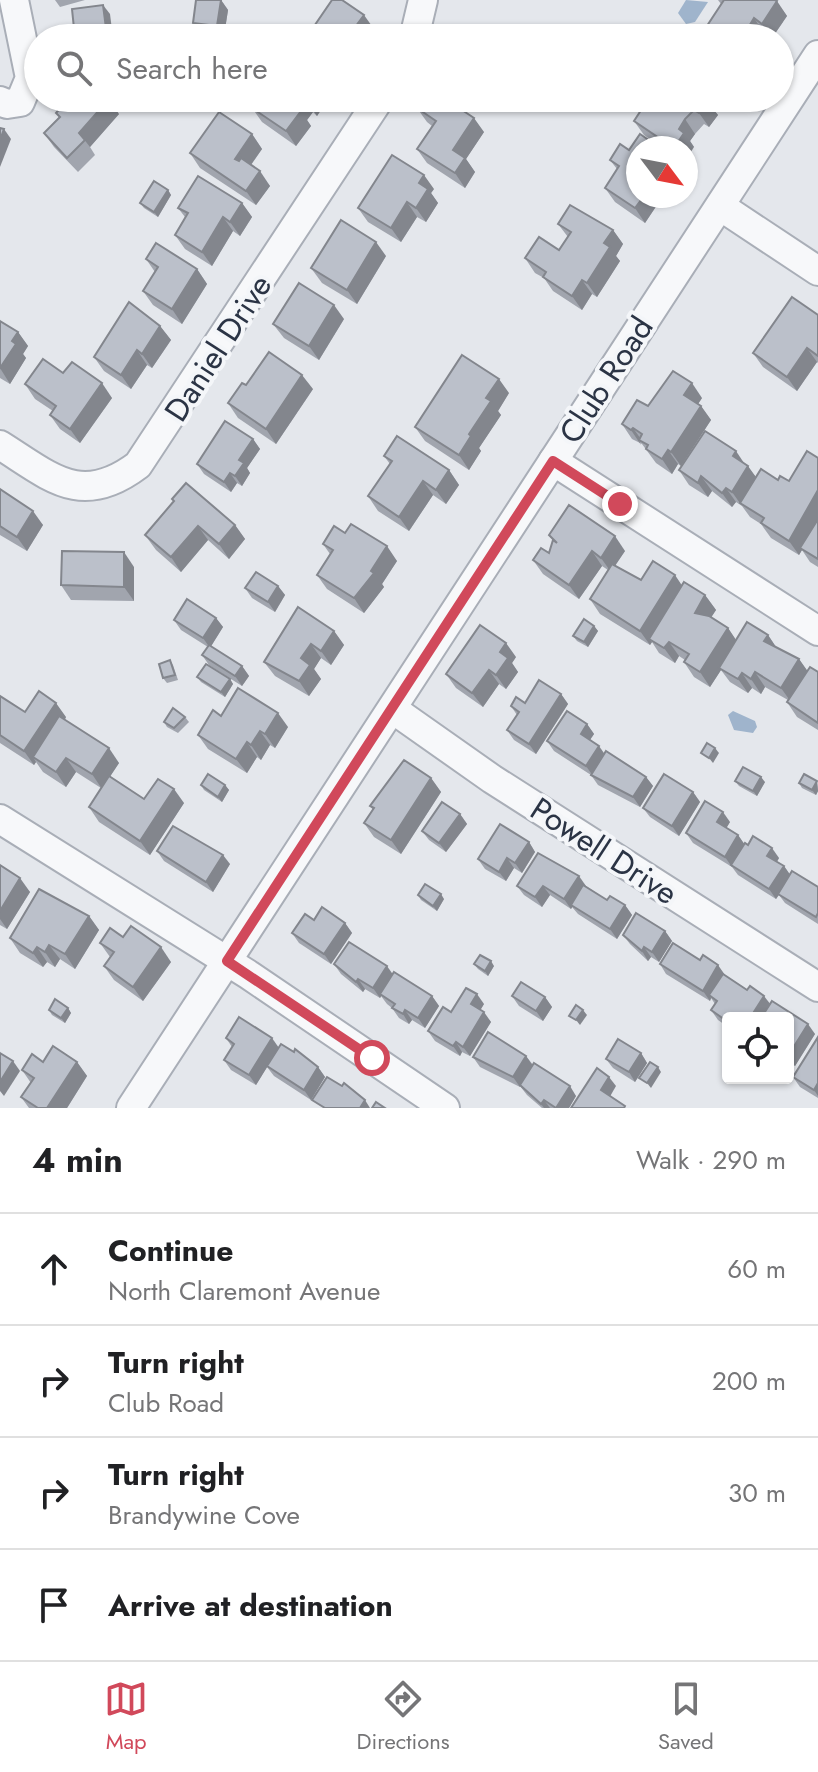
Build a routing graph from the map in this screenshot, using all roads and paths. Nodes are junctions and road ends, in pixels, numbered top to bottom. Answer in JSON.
{"nodes":[{"id":1,"x":14,"y":0,"type":"edge"},
{"id":2,"x":423,"y":0,"type":"edge"},
{"id":3,"x":417,"y":24,"type":"edge"},
{"id":4,"x":10,"y":38,"type":"edge"},
{"id":5,"x":818,"y":55,"type":"edge"},
{"id":6,"x":24,"y":66,"type":"edge"},
{"id":7,"x":24,"y":92,"type":"edge"},
{"id":8,"x":794,"y":92,"type":"edge"},
{"id":9,"x":0,"y":101,"type":"edge"},
{"id":10,"x":371,"y":112,"type":"edge"},
{"id":11,"x":781,"y":112,"type":"edge"},
{"id":12,"x":720,"y":206,"type":"junction"},
{"id":13,"x":818,"y":271,"type":"edge"},
{"id":14,"x":0,"y":445,"type":"edge"},
{"id":15,"x":553,"y":461,"type":"junction"},
{"id":16,"x":818,"y":631,"type":"edge"},
{"id":17,"x":394,"y":710,"type":"junction"},
{"id":18,"x":0,"y":819,"type":"edge"},
{"id":19,"x":227,"y":961,"type":"junction"},
{"id":20,"x":818,"y":987,"type":"edge"},
{"id":21,"x":131,"y":1108,"type":"edge"},
{"id":22,"x":445,"y":1108,"type":"edge"}],
"edges":[{"from":1,"to":4,"type":"street"},
{"from":2,"to":3,"type":"street"},
{"from":4,"to":6,"type":"street"},
{"from":5,"to":8,"type":"street","name":"Club Road"},
{"from":7,"to":9,"type":"street"},
{"from":10,"to":14,"type":"street","name":"Daniel Drive"},
{"from":11,"to":12,"type":"street","name":"Club Road"},
{"from":12,"to":13,"type":"street"},
{"from":12,"to":15,"type":"street","name":"Club Road"},
{"from":15,"to":16,"type":"street"},
{"from":15,"to":17,"type":"street","name":"Club Road"},
{"from":17,"to":19,"type":"street","name":"Club Road"},
{"from":17,"to":20,"type":"street","name":"Powell Drive"},
{"from":18,"to":19,"type":"street"},
{"from":19,"to":21,"type":"street","name":"Club Road"},
{"from":19,"to":22,"type":"street"}]}
